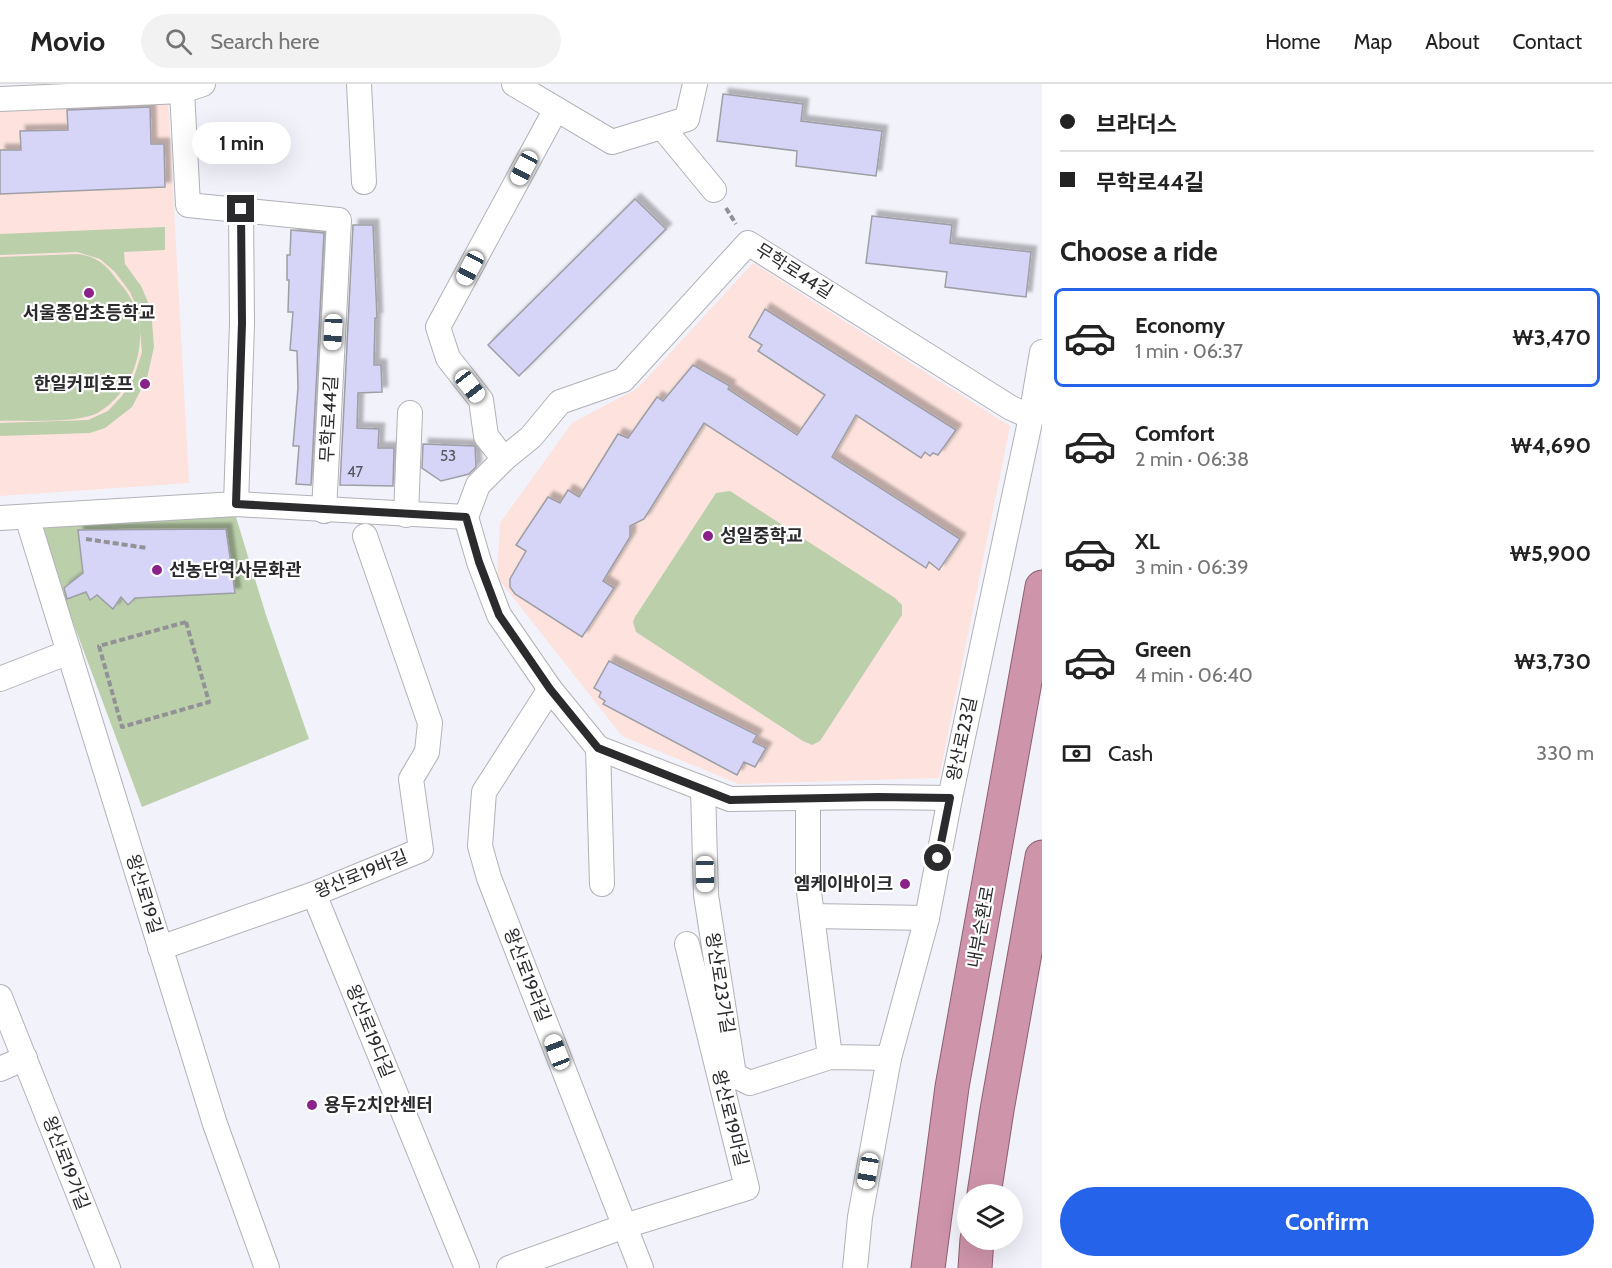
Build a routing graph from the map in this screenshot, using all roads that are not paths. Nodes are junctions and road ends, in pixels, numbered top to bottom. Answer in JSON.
{"nodes":[{"id":1,"x":359,"y":84,"type":"edge"},
{"id":2,"x":514,"y":84,"type":"edge"},
{"id":3,"x":695,"y":84,"type":"edge"},
{"id":4,"x":181,"y":87,"type":"edge"},
{"id":5,"x":0,"y":99,"type":"edge"},
{"id":6,"x":556,"y":109,"type":"junction"},
{"id":7,"x":662,"y":127,"type":"junction"},
{"id":8,"x":364,"y":183,"type":"dead end"},
{"id":9,"x":714,"y":190,"type":"road end"},
{"id":10,"x":241,"y":209,"type":"junction"},
{"id":11,"x":1042,"y":352,"type":"edge"},
{"id":12,"x":410,"y":413,"type":"dead end"},
{"id":13,"x":1031,"y":417,"type":"junction"},
{"id":14,"x":504,"y":459,"type":"junction"},
{"id":15,"x":236,"y":504,"type":"junction"},
{"id":16,"x":324,"y":511,"type":"junction"},
{"id":17,"x":406,"y":515,"type":"junction"},
{"id":18,"x":27,"y":517,"type":"junction"},
{"id":19,"x":466,"y":517,"type":"junction"},
{"id":20,"x":0,"y":518,"type":"edge"},
{"id":21,"x":365,"y":536,"type":"dead end"},
{"id":22,"x":1042,"y":586,"type":"edge"},
{"id":23,"x":69,"y":652,"type":"junction"},
{"id":24,"x":0,"y":679,"type":"edge"},
{"id":25,"x":550,"y":689,"type":"junction"},
{"id":26,"x":598,"y":748,"type":"junction"},
{"id":27,"x":704,"y":789,"type":"junction"},
{"id":28,"x":808,"y":798,"type":"junction"},
{"id":29,"x":950,"y":798,"type":"junction"},
{"id":30,"x":1042,"y":857,"type":"edge"},
{"id":31,"x":602,"y":884,"type":"dead end"},
{"id":32,"x":314,"y":894,"type":"junction"},
{"id":33,"x":812,"y":916,"type":"junction"},
{"id":34,"x":927,"y":918,"type":"junction"},
{"id":35,"x":687,"y":944,"type":"dead end"},
{"id":36,"x":160,"y":948,"type":"junction"},
{"id":37,"x":0,"y":997,"type":"edge"},
{"id":38,"x":830,"y":1057,"type":"junction"},
{"id":39,"x":25,"y":1058,"type":"junction"},
{"id":40,"x":889,"y":1058,"type":"junction"},
{"id":41,"x":0,"y":1068,"type":"edge"},
{"id":42,"x":986,"y":1184,"type":"edge"},
{"id":43,"x":624,"y":1226,"type":"junction"},
{"id":44,"x":976,"y":1250,"type":"edge"},
{"id":45,"x":108,"y":1268,"type":"edge"},
{"id":46,"x":267,"y":1268,"type":"edge"},
{"id":47,"x":467,"y":1268,"type":"edge"},
{"id":48,"x":509,"y":1268,"type":"edge"},
{"id":49,"x":641,"y":1268,"type":"edge"},
{"id":50,"x":855,"y":1268,"type":"edge"},
{"id":51,"x":928,"y":1268,"type":"edge"},
{"id":52,"x":975,"y":1268,"type":"edge"}],
"edges":[{"from":1,"to":8,"type":"street"},
{"from":2,"to":6,"type":"street"},
{"from":3,"to":7,"type":"street"},
{"from":4,"to":5,"type":"street"},
{"from":4,"to":10,"type":"street"},
{"from":6,"to":7,"type":"street"},
{"from":6,"to":14,"type":"street"},
{"from":7,"to":9,"type":"street"},
{"from":10,"to":15,"type":"street"},
{"from":10,"to":16,"type":"street","name":"무학로44길"},
{"from":11,"to":13,"type":"street","name":"왕산로23길"},
{"from":12,"to":17,"type":"street"},
{"from":13,"to":14,"type":"street","name":"무학로44길"},
{"from":13,"to":29,"type":"street","name":"왕산로23길"},
{"from":14,"to":19,"type":"street"},
{"from":15,"to":16,"type":"street"},
{"from":15,"to":18,"type":"street"},
{"from":16,"to":17,"type":"street"},
{"from":17,"to":19,"type":"street"},
{"from":18,"to":20,"type":"street"},
{"from":18,"to":23,"type":"street","name":"왕산로19길"},
{"from":19,"to":25,"type":"street"},
{"from":21,"to":32,"type":"street","name":"왕산로19바길"},
{"from":22,"to":51,"type":"highway","name":"내부순환로"},
{"from":23,"to":24,"type":"street"},
{"from":23,"to":36,"type":"street","name":"왕산로19길"},
{"from":25,"to":26,"type":"street"},
{"from":25,"to":43,"type":"street","name":"왕산로19라길"},
{"from":26,"to":27,"type":"street"},
{"from":26,"to":31,"type":"street"},
{"from":27,"to":28,"type":"street"},
{"from":27,"to":38,"type":"street","name":"왕산로23가길"},
{"from":28,"to":29,"type":"street"},
{"from":28,"to":33,"type":"street"},
{"from":29,"to":34,"type":"street","name":"왕산로23길"},
{"from":30,"to":42,"type":"highway"},
{"from":32,"to":36,"type":"street","name":"왕산로19바길"},
{"from":32,"to":47,"type":"street","name":"왕산로19다길"},
{"from":33,"to":34,"type":"street"},
{"from":33,"to":38,"type":"street"},
{"from":34,"to":40,"type":"street","name":"왕산로23길"},
{"from":35,"to":43,"type":"street","name":"왕산로19마길"},
{"from":36,"to":46,"type":"street","name":"왕산로19길"},
{"from":37,"to":39,"type":"street","name":"왕산로19가길"},
{"from":38,"to":40,"type":"street","name":"왕산로23가길"},
{"from":39,"to":41,"type":"street"},
{"from":39,"to":45,"type":"street","name":"왕산로19가길"},
{"from":40,"to":50,"type":"street","name":"왕산로23길"},
{"from":43,"to":48,"type":"street","name":"왕산로19마길"},
{"from":43,"to":49,"type":"street","name":"왕산로19라길"},
{"from":44,"to":52,"type":"highway"}]}
